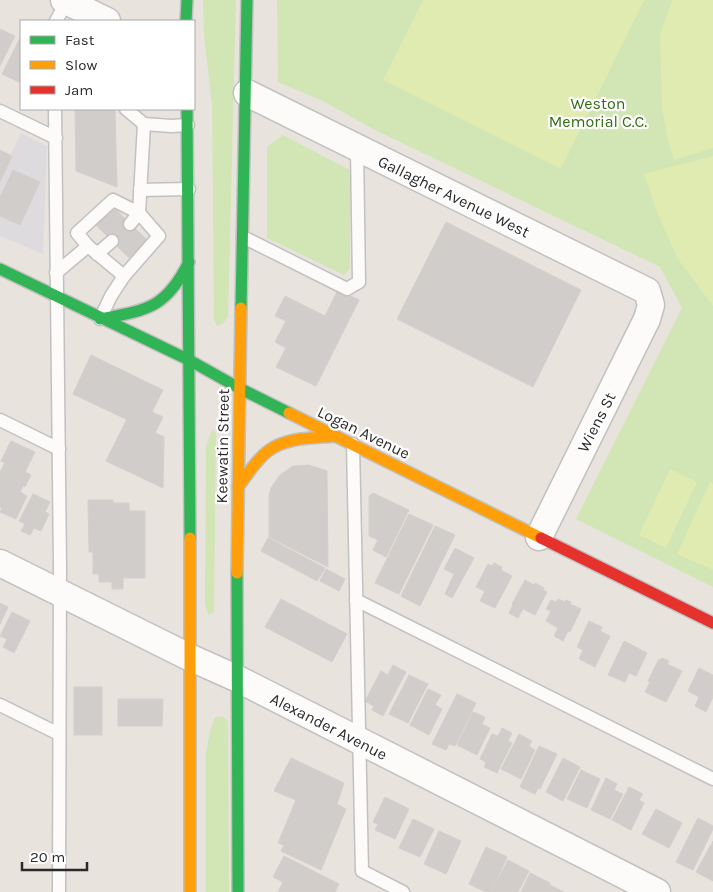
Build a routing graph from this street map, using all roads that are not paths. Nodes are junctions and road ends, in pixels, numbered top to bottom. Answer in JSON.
{"nodes":[{"id":1,"x":187,"y":0,"type":"edge"},
{"id":2,"x":247,"y":0,"type":"edge"},
{"id":3,"x":64,"y":6,"type":"edge"},
{"id":4,"x":104,"y":20,"type":"edge"},
{"id":5,"x":186,"y":20,"type":"edge"},
{"id":6,"x":247,"y":93,"type":"junction"},
{"id":7,"x":55,"y":110,"type":"edge"},
{"id":8,"x":127,"y":110,"type":"edge"},
{"id":9,"x":187,"y":110,"type":"edge"},
{"id":10,"x":0,"y":111,"type":"edge"},
{"id":11,"x":144,"y":124,"type":"junction"},
{"id":12,"x":188,"y":125,"type":"junction"},
{"id":13,"x":56,"y":138,"type":"junction"},
{"id":14,"x":357,"y":148,"type":"junction"},
{"id":15,"x":188,"y":189,"type":"junction"},
{"id":16,"x":140,"y":190,"type":"junction"},
{"id":17,"x":139,"y":213,"type":"junction"},
{"id":18,"x":130,"y":224,"type":"dead end"},
{"id":19,"x":243,"y":237,"type":"junction"},
{"id":20,"x":112,"y":241,"type":"dead end"},
{"id":21,"x":93,"y":250,"type":"junction"},
{"id":22,"x":190,"y":260,"type":"junction"},
{"id":23,"x":0,"y":269,"type":"edge"},
{"id":24,"x":56,"y":273,"type":"junction"},
{"id":25,"x":124,"y":276,"type":"junction"},
{"id":26,"x":58,"y":298,"type":"junction"},
{"id":27,"x":651,"y":306,"type":"joint"},
{"id":28,"x":100,"y":319,"type":"junction"},
{"id":29,"x":190,"y":360,"type":"junction"},
{"id":30,"x":239,"y":388,"type":"junction"},
{"id":31,"x":0,"y":420,"type":"edge"},
{"id":32,"x":336,"y":436,"type":"junction"},
{"id":33,"x":353,"y":444,"type":"junction"},
{"id":34,"x":59,"y":449,"type":"junction"},
{"id":35,"x":238,"y":487,"type":"junction"},
{"id":36,"x":539,"y":536,"type":"junction"},
{"id":37,"x":0,"y":563,"type":"edge"},
{"id":38,"x":59,"y":592,"type":"junction"},
{"id":39,"x":356,"y":600,"type":"junction"},
{"id":40,"x":713,"y":623,"type":"edge"},
{"id":41,"x":189,"y":657,"type":"junction"},
{"id":42,"x":236,"y":678,"type":"junction"},
{"id":43,"x":0,"y":705,"type":"edge"},
{"id":44,"x":59,"y":734,"type":"junction"},
{"id":45,"x":360,"y":742,"type":"junction"},
{"id":46,"x":713,"y":779,"type":"edge"},
{"id":47,"x":59,"y":892,"type":"edge"},
{"id":48,"x":190,"y":892,"type":"edge"},
{"id":49,"x":238,"y":892,"type":"edge"},
{"id":50,"x":403,"y":892,"type":"edge"},
{"id":51,"x":657,"y":892,"type":"edge"}],
"edges":[{"from":1,"to":5,"type":"main road"},
{"from":2,"to":6,"type":"main road","name":"Keewatin Street"},
{"from":3,"to":4,"type":"street"},
{"from":6,"to":14,"type":"street","name":"Gallagher Avenue West"},
{"from":6,"to":19,"type":"main road","name":"Keewatin Street"},
{"from":7,"to":13,"type":"lane"},
{"from":8,"to":11,"type":"lane"},
{"from":9,"to":12,"type":"main road","name":"Keewatin Street"},
{"from":10,"to":13,"type":"lane"},
{"from":11,"to":12,"type":"lane"},
{"from":11,"to":16,"type":"lane"},
{"from":12,"to":15,"type":"main road","name":"Keewatin Street"},
{"from":13,"to":24,"type":"lane"},
{"from":14,"to":19,"type":"lane"},
{"from":14,"to":27,"type":"street","name":"Gallagher Avenue West"},
{"from":15,"to":16,"type":"lane"},
{"from":15,"to":22,"type":"main road","name":"Keewatin Street"},
{"from":16,"to":17,"type":"lane"},
{"from":17,"to":18,"type":"lane"},
{"from":17,"to":21,"type":"lane"},
{"from":17,"to":25,"type":"lane"},
{"from":19,"to":30,"type":"main road","name":"Keewatin Street"},
{"from":20,"to":21,"type":"lane"},
{"from":21,"to":24,"type":"lane"},
{"from":21,"to":25,"type":"lane"},
{"from":22,"to":28,"type":"main road"},
{"from":22,"to":29,"type":"main road","name":"Keewatin Street"},
{"from":23,"to":26,"type":"main road","name":"Logan Avenue"},
{"from":24,"to":26,"type":"lane"},
{"from":25,"to":28,"type":"lane"},
{"from":26,"to":28,"type":"main road","name":"Logan Avenue"},
{"from":26,"to":34,"type":"lane"},
{"from":27,"to":36,"type":"street","name":"Wiens St"},
{"from":28,"to":29,"type":"main road","name":"Logan Avenue"},
{"from":29,"to":30,"type":"main road","name":"Logan Avenue"},
{"from":29,"to":41,"type":"main road","name":"Keewatin Street"},
{"from":30,"to":32,"type":"main road","name":"Logan Avenue"},
{"from":30,"to":35,"type":"main road","name":"Keewatin Street"},
{"from":31,"to":34,"type":"lane"},
{"from":32,"to":33,"type":"main road","name":"Logan Avenue"},
{"from":32,"to":35,"type":"main road"},
{"from":33,"to":36,"type":"main road","name":"Logan Avenue"},
{"from":33,"to":39,"type":"lane"},
{"from":34,"to":38,"type":"lane"},
{"from":35,"to":42,"type":"main road","name":"Keewatin Street"},
{"from":36,"to":40,"type":"main road","name":"Logan Avenue"},
{"from":37,"to":38,"type":"street","name":"Alexander Avenue"},
{"from":38,"to":41,"type":"street","name":"Alexander Avenue"},
{"from":38,"to":44,"type":"lane"},
{"from":39,"to":45,"type":"lane"},
{"from":39,"to":46,"type":"lane"},
{"from":41,"to":42,"type":"street","name":"Alexander Avenue"},
{"from":41,"to":48,"type":"main road","name":"Keewatin Street"},
{"from":42,"to":45,"type":"street","name":"Alexander Avenue"},
{"from":42,"to":49,"type":"main road","name":"Keewatin Street"},
{"from":43,"to":44,"type":"lane"},
{"from":44,"to":47,"type":"lane"},
{"from":45,"to":50,"type":"lane"},
{"from":45,"to":51,"type":"street","name":"Alexander Avenue"}]}
